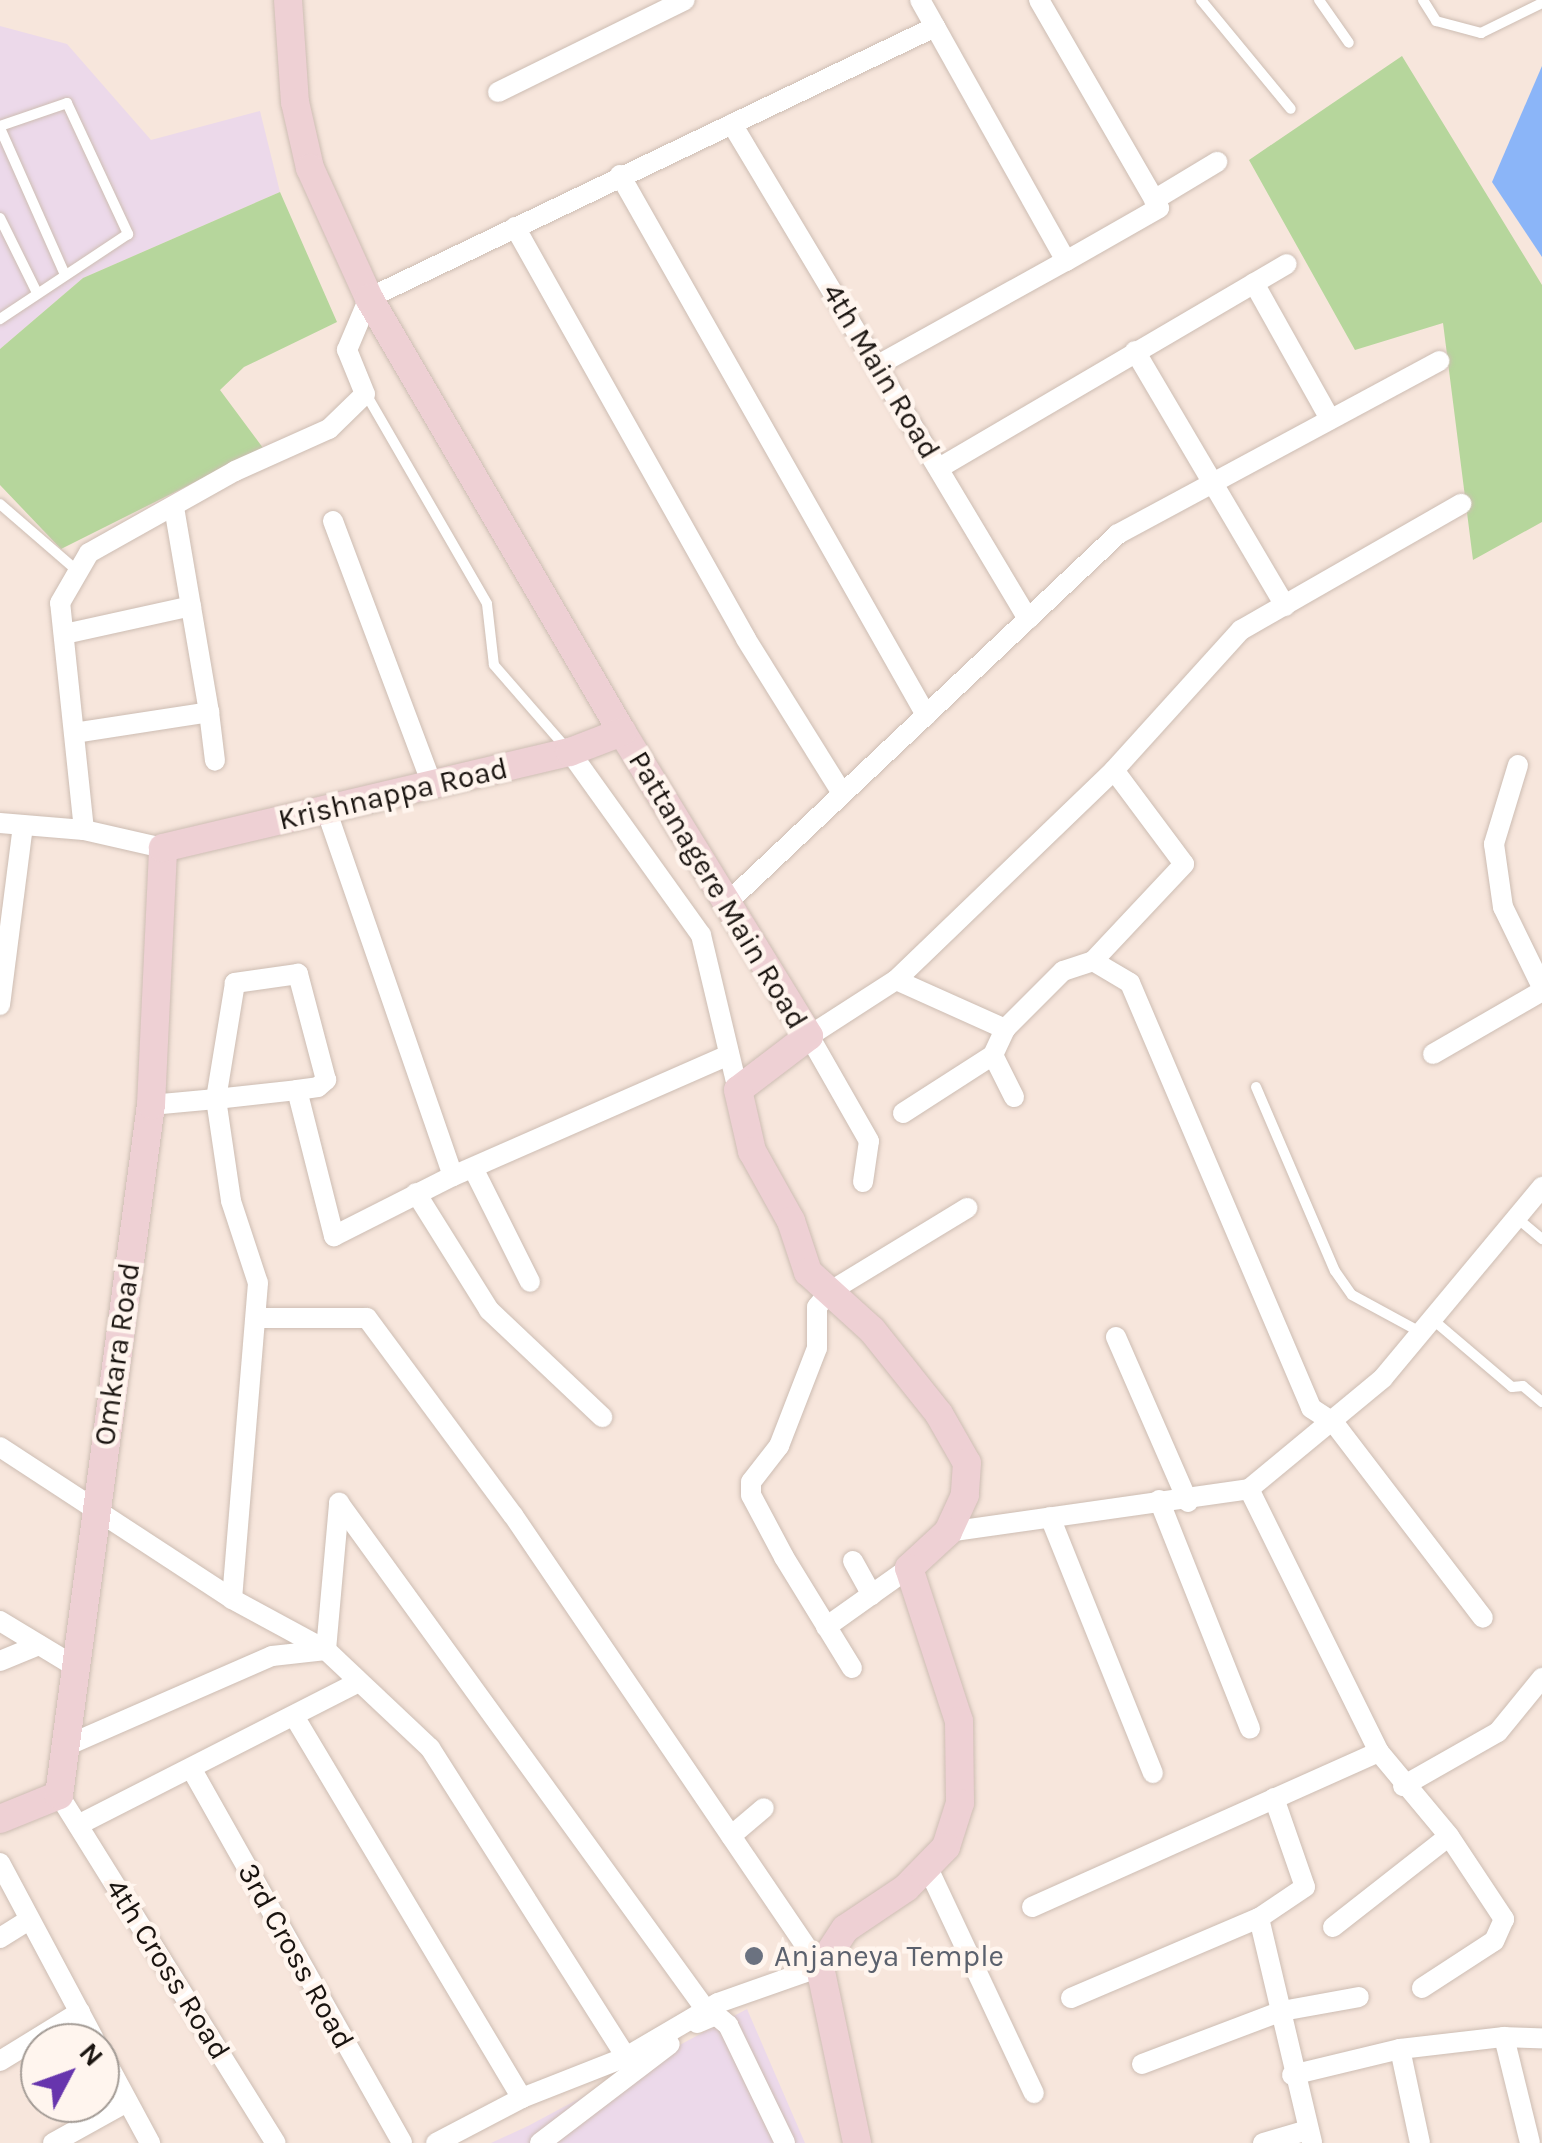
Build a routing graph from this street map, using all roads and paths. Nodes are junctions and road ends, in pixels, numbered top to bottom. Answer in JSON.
{"nodes":[{"id":1,"x":288,"y":0,"type":"edge"},
{"id":2,"x":685,"y":0,"type":"edge"},
{"id":3,"x":920,"y":0,"type":"edge"},
{"id":4,"x":1038,"y":0,"type":"edge"},
{"id":5,"x":1201,"y":0,"type":"edge"},
{"id":6,"x":1319,"y":0,"type":"edge"},
{"id":7,"x":1423,"y":0,"type":"edge"},
{"id":8,"x":1542,"y":3,"type":"edge"},
{"id":9,"x":935,"y":27,"type":"junction"},
{"id":10,"x":1349,"y":44,"type":"dead end"},
{"id":11,"x":498,"y":92,"type":"dead end"},
{"id":12,"x":1291,"y":109,"type":"dead end"},
{"id":13,"x":732,"y":124,"type":"junction"},
{"id":14,"x":0,"y":127,"type":"edge"},
{"id":15,"x":1217,"y":162,"type":"dead end"},
{"id":16,"x":620,"y":175,"type":"junction"},
{"id":17,"x":1154,"y":200,"type":"junction"},
{"id":18,"x":0,"y":218,"type":"edge"},
{"id":19,"x":515,"y":228,"type":"junction"},
{"id":20,"x":1066,"y":260,"type":"junction"},
{"id":21,"x":1287,"y":264,"type":"dead end"},
{"id":22,"x":65,"y":275,"type":"junction"},
{"id":23,"x":1254,"y":283,"type":"junction"},
{"id":24,"x":37,"y":294,"type":"junction"},
{"id":25,"x":369,"y":298,"type":"junction"},
{"id":26,"x":2,"y":312,"type":"edge"},
{"id":27,"x":1135,"y":351,"type":"junction"},
{"id":28,"x":1439,"y":360,"type":"dead end"},
{"id":29,"x":878,"y":365,"type":"junction"},
{"id":30,"x":365,"y":394,"type":"junction"},
{"id":31,"x":1330,"y":419,"type":"junction"},
{"id":32,"x":939,"y":468,"type":"junction"},
{"id":33,"x":1212,"y":483,"type":"junction"},
{"id":34,"x":0,"y":504,"type":"edge"},
{"id":35,"x":1461,"y":504,"type":"dead end"},
{"id":36,"x":174,"y":508,"type":"junction"},
{"id":37,"x":333,"y":522,"type":"dead end"},
{"id":38,"x":76,"y":569,"type":"junction"},
{"id":39,"x":191,"y":606,"type":"junction"},
{"id":40,"x":1284,"y":606,"type":"junction"},
{"id":41,"x":1028,"y":619,"type":"junction"},
{"id":42,"x":64,"y":634,"type":"junction"},
{"id":43,"x":209,"y":712,"type":"junction"},
{"id":44,"x":926,"y":715,"type":"junction"},
{"id":45,"x":622,"y":732,"type":"junction"},
{"id":46,"x":74,"y":734,"type":"junction"},
{"id":47,"x":570,"y":752,"type":"junction"},
{"id":48,"x":215,"y":761,"type":"dead end"},
{"id":49,"x":1518,"y":764,"type":"dead end"},
{"id":50,"x":1114,"y":770,"type":"junction"},
{"id":51,"x":432,"y":784,"type":"junction"},
{"id":52,"x":842,"y":793,"type":"junction"},
{"id":53,"x":326,"y":810,"type":"junction"},
{"id":54,"x":0,"y":823,"type":"edge"},
{"id":55,"x":23,"y":825,"type":"junction"},
{"id":56,"x":84,"y":830,"type":"junction"},
{"id":57,"x":163,"y":848,"type":"junction"},
{"id":58,"x":728,"y":902,"type":"junction"},
{"id":59,"x":1093,"y":961,"type":"junction"},
{"id":60,"x":2,"y":966,"type":"edge"},
{"id":61,"x":896,"y":980,"type":"junction"},
{"id":62,"x":1542,"y":989,"type":"edge"},
{"id":63,"x":0,"y":1005,"type":"edge"},
{"id":64,"x":1005,"y":1029,"type":"junction"},
{"id":65,"x":809,"y":1036,"type":"junction"},
{"id":66,"x":1434,"y":1054,"type":"dead end"},
{"id":67,"x":729,"y":1055,"type":"junction"},
{"id":68,"x":992,"y":1055,"type":"junction"},
{"id":69,"x":1256,"y":1088,"type":"dead end"},
{"id":70,"x":297,"y":1090,"type":"junction"},
{"id":71,"x":738,"y":1090,"type":"junction"},
{"id":72,"x":1014,"y":1097,"type":"dead end"},
{"id":73,"x":216,"y":1098,"type":"junction"},
{"id":74,"x":151,"y":1105,"type":"junction"},
{"id":75,"x":903,"y":1113,"type":"dead end"},
{"id":76,"x":474,"y":1170,"type":"junction"},
{"id":77,"x":453,"y":1176,"type":"junction"},
{"id":78,"x":863,"y":1182,"type":"dead end"},
{"id":79,"x":1542,"y":1187,"type":"edge"},
{"id":80,"x":416,"y":1193,"type":"junction"},
{"id":81,"x":967,"y":1208,"type":"dead end"},
{"id":82,"x":1516,"y":1218,"type":"junction"},
{"id":83,"x":1542,"y":1239,"type":"edge"},
{"id":84,"x":530,"y":1282,"type":"dead end"},
{"id":85,"x":829,"y":1292,"type":"junction"},
{"id":86,"x":256,"y":1318,"type":"junction"},
{"id":87,"x":1427,"y":1326,"type":"junction"},
{"id":88,"x":1116,"y":1337,"type":"dead end"},
{"id":89,"x":1542,"y":1402,"type":"edge"},
{"id":90,"x":602,"y":1417,"type":"dead end"},
{"id":91,"x":1334,"y":1423,"type":"junction"},
{"id":92,"x":0,"y":1447,"type":"edge"},
{"id":93,"x":1249,"y":1488,"type":"junction"},
{"id":94,"x":1160,"y":1500,"type":"junction"},
{"id":95,"x":1188,"y":1502,"type":"junction"},
{"id":96,"x":96,"y":1510,"type":"junction"},
{"id":97,"x":1050,"y":1518,"type":"junction"},
{"id":98,"x":948,"y":1532,"type":"junction"},
{"id":99,"x":853,"y":1560,"type":"dead end"},
{"id":100,"x":908,"y":1568,"type":"junction"},
{"id":101,"x":872,"y":1595,"type":"junction"},
{"id":102,"x":232,"y":1599,"type":"junction"},
{"id":103,"x":1483,"y":1618,"type":"dead end"},
{"id":104,"x":0,"y":1621,"type":"edge"},
{"id":105,"x":826,"y":1627,"type":"junction"},
{"id":106,"x":39,"y":1645,"type":"junction"},
{"id":107,"x":326,"y":1650,"type":"junction"},
{"id":108,"x":0,"y":1661,"type":"edge"},
{"id":109,"x":76,"y":1667,"type":"junction"},
{"id":110,"x":852,"y":1668,"type":"dead end"},
{"id":111,"x":1542,"y":1678,"type":"edge"},
{"id":112,"x":359,"y":1682,"type":"junction"},
{"id":113,"x":294,"y":1716,"type":"junction"},
{"id":114,"x":1250,"y":1729,"type":"dead end"},
{"id":115,"x":66,"y":1746,"type":"junction"},
{"id":116,"x":1379,"y":1752,"type":"junction"},
{"id":117,"x":191,"y":1768,"type":"junction"},
{"id":118,"x":1153,"y":1773,"type":"dead end"},
{"id":119,"x":1402,"y":1786,"type":"junction"},
{"id":120,"x":59,"y":1795,"type":"junction"},
{"id":121,"x":1274,"y":1798,"type":"junction"},
{"id":122,"x":764,"y":1808,"type":"dead end"},
{"id":123,"x":0,"y":1819,"type":"edge"},
{"id":124,"x":78,"y":1825,"type":"junction"},
{"id":125,"x":730,"y":1836,"type":"junction"},
{"id":126,"x":1449,"y":1836,"type":"junction"},
{"id":127,"x":0,"y":1864,"type":"edge"},
{"id":128,"x":927,"y":1866,"type":"junction"},
{"id":129,"x":1032,"y":1906,"type":"dead end"},
{"id":130,"x":1259,"y":1918,"type":"junction"},
{"id":131,"x":29,"y":1920,"type":"junction"},
{"id":132,"x":1333,"y":1927,"type":"dead end"},
{"id":133,"x":0,"y":1938,"type":"edge"},
{"id":134,"x":820,"y":1967,"type":"junction"},
{"id":135,"x":1422,"y":1988,"type":"dead end"},
{"id":136,"x":1359,"y":1997,"type":"dead end"},
{"id":137,"x":1071,"y":1998,"type":"dead end"},
{"id":138,"x":706,"y":2010,"type":"junction"},
{"id":139,"x":1282,"y":2011,"type":"junction"},
{"id":140,"x":80,"y":2012,"type":"junction"},
{"id":141,"x":86,"y":2023,"type":"edge"},
{"id":142,"x":1504,"y":2037,"type":"junction"},
{"id":143,"x":1542,"y":2038,"type":"edge"},
{"id":144,"x":1400,"y":2049,"type":"junction"},
{"id":145,"x":626,"y":2057,"type":"junction"},
{"id":146,"x":0,"y":2060,"type":"edge"},
{"id":147,"x":1142,"y":2064,"type":"dead end"},
{"id":148,"x":1292,"y":2075,"type":"junction"},
{"id":149,"x":120,"y":2089,"type":"edge"},
{"id":150,"x":1034,"y":2093,"type":"dead end"},
{"id":151,"x":522,"y":2098,"type":"junction"},
{"id":152,"x":127,"y":2102,"type":"junction"},
{"id":153,"x":1310,"y":2136,"type":"edge"},
{"id":154,"x":53,"y":2143,"type":"edge"},
{"id":155,"x":150,"y":2143,"type":"edge"},
{"id":156,"x":276,"y":2143,"type":"edge"},
{"id":157,"x":402,"y":2143,"type":"edge"},
{"id":158,"x":436,"y":2143,"type":"edge"},
{"id":159,"x":540,"y":2143,"type":"edge"},
{"id":160,"x":785,"y":2143,"type":"edge"},
{"id":161,"x":857,"y":2143,"type":"edge"},
{"id":162,"x":1263,"y":2143,"type":"edge"},
{"id":163,"x":1420,"y":2143,"type":"edge"},
{"id":164,"x":1530,"y":2143,"type":"edge"}],
"edges":[{"from":1,"to":25,"type":"street","name":"Pattanagere Main Road"},
{"from":2,"to":11,"type":"street"},
{"from":3,"to":9,"type":"street"},
{"from":4,"to":17,"type":"street"},
{"from":5,"to":12,"type":"lane"},
{"from":6,"to":10,"type":"lane"},
{"from":7,"to":8,"type":"lane"},
{"from":9,"to":13,"type":"street"},
{"from":9,"to":20,"type":"street"},
{"from":13,"to":16,"type":"street"},
{"from":13,"to":29,"type":"street","name":"4th Main Road"},
{"from":14,"to":22,"type":"lane"},
{"from":14,"to":22,"type":"lane"},
{"from":15,"to":17,"type":"street"},
{"from":16,"to":19,"type":"street"},
{"from":16,"to":44,"type":"street"},
{"from":17,"to":20,"type":"street"},
{"from":18,"to":24,"type":"lane"},
{"from":19,"to":25,"type":"street"},
{"from":19,"to":52,"type":"street"},
{"from":20,"to":29,"type":"street"},
{"from":21,"to":23,"type":"street"},
{"from":22,"to":24,"type":"lane"},
{"from":23,"to":27,"type":"street"},
{"from":23,"to":31,"type":"street"},
{"from":24,"to":26,"type":"lane"},
{"from":25,"to":30,"type":"street"},
{"from":25,"to":45,"type":"street","name":"Pattanagere Main Road"},
{"from":27,"to":32,"type":"street"},
{"from":27,"to":33,"type":"street"},
{"from":28,"to":31,"type":"street"},
{"from":29,"to":32,"type":"street","name":"4th Main Road"},
{"from":30,"to":36,"type":"street"},
{"from":30,"to":47,"type":"lane"},
{"from":31,"to":33,"type":"street"},
{"from":32,"to":41,"type":"street","name":"4th Main Road"},
{"from":33,"to":40,"type":"street"},
{"from":33,"to":41,"type":"street"},
{"from":34,"to":38,"type":"lane"},
{"from":35,"to":40,"type":"street"},
{"from":36,"to":38,"type":"street"},
{"from":36,"to":39,"type":"street"},
{"from":37,"to":51,"type":"street"},
{"from":38,"to":42,"type":"street"},
{"from":39,"to":42,"type":"street"},
{"from":39,"to":43,"type":"street"},
{"from":40,"to":50,"type":"street"},
{"from":41,"to":44,"type":"street"},
{"from":42,"to":46,"type":"street"},
{"from":43,"to":46,"type":"street"},
{"from":43,"to":48,"type":"street"},
{"from":44,"to":52,"type":"street"},
{"from":45,"to":47,"type":"street","name":"Krishnappa Road"},
{"from":45,"to":58,"type":"street","name":"Pattanagere Main Road"},
{"from":46,"to":56,"type":"street"},
{"from":47,"to":51,"type":"street","name":"Krishnappa Road"},
{"from":47,"to":67,"type":"street"},
{"from":49,"to":62,"type":"street"},
{"from":50,"to":59,"type":"street"},
{"from":50,"to":61,"type":"street"},
{"from":51,"to":53,"type":"street","name":"Krishnappa Road"},
{"from":52,"to":58,"type":"street"},
{"from":53,"to":57,"type":"street","name":"Krishnappa Road"},
{"from":53,"to":77,"type":"street"},
{"from":54,"to":55,"type":"street"},
{"from":55,"to":56,"type":"street"},
{"from":55,"to":60,"type":"street"},
{"from":56,"to":57,"type":"street"},
{"from":57,"to":74,"type":"street","name":"Omkara Road"},
{"from":58,"to":65,"type":"street","name":"Pattanagere Main Road"},
{"from":59,"to":64,"type":"street"},
{"from":59,"to":91,"type":"street"},
{"from":60,"to":63,"type":"street"},
{"from":61,"to":64,"type":"street"},
{"from":61,"to":65,"type":"street"},
{"from":62,"to":66,"type":"street"},
{"from":64,"to":68,"type":"street"},
{"from":65,"to":71,"type":"street","name":"Pattanagere Main Road"},
{"from":65,"to":78,"type":"street"},
{"from":67,"to":71,"type":"street"},
{"from":67,"to":76,"type":"street"},
{"from":68,"to":72,"type":"street"},
{"from":68,"to":75,"type":"street"},
{"from":69,"to":87,"type":"lane"},
{"from":70,"to":73,"type":"street"},
{"from":70,"to":73,"type":"street"},
{"from":70,"to":80,"type":"street"},
{"from":71,"to":85,"type":"street"},
{"from":73,"to":74,"type":"street"},
{"from":73,"to":86,"type":"street"},
{"from":74,"to":96,"type":"street","name":"Omkara Road"},
{"from":76,"to":77,"type":"street"},
{"from":76,"to":84,"type":"street"},
{"from":77,"to":80,"type":"street"},
{"from":79,"to":82,"type":"street"},
{"from":80,"to":90,"type":"street"},
{"from":81,"to":85,"type":"street"},
{"from":82,"to":83,"type":"lane"},
{"from":82,"to":87,"type":"street"},
{"from":85,"to":98,"type":"street"},
{"from":85,"to":105,"type":"street"},
{"from":86,"to":102,"type":"street"},
{"from":86,"to":125,"type":"street"},
{"from":87,"to":89,"type":"lane"},
{"from":87,"to":91,"type":"street"},
{"from":88,"to":95,"type":"street"},
{"from":91,"to":93,"type":"street"},
{"from":91,"to":103,"type":"street"},
{"from":92,"to":96,"type":"street"},
{"from":93,"to":95,"type":"street"},
{"from":93,"to":116,"type":"street"},
{"from":94,"to":95,"type":"street"},
{"from":94,"to":97,"type":"street"},
{"from":94,"to":114,"type":"street"},
{"from":96,"to":102,"type":"street"},
{"from":96,"to":109,"type":"street","name":"Omkara Road"},
{"from":97,"to":98,"type":"street"},
{"from":97,"to":118,"type":"street"},
{"from":98,"to":100,"type":"street"},
{"from":99,"to":101,"type":"street"},
{"from":100,"to":101,"type":"street"},
{"from":100,"to":128,"type":"street"},
{"from":101,"to":105,"type":"street"},
{"from":102,"to":107,"type":"street"},
{"from":104,"to":106,"type":"street"},
{"from":105,"to":110,"type":"street"},
{"from":106,"to":108,"type":"street"},
{"from":106,"to":109,"type":"street"},
{"from":107,"to":112,"type":"street"},
{"from":107,"to":115,"type":"street"},
{"from":107,"to":138,"type":"street"},
{"from":109,"to":115,"type":"street","name":"Omkara Road"},
{"from":111,"to":119,"type":"street"},
{"from":112,"to":113,"type":"street"},
{"from":112,"to":145,"type":"street"},
{"from":113,"to":117,"type":"street"},
{"from":113,"to":151,"type":"street"},
{"from":115,"to":120,"type":"street","name":"Omkara Road"},
{"from":116,"to":119,"type":"street"},
{"from":116,"to":121,"type":"street"},
{"from":117,"to":124,"type":"street"},
{"from":117,"to":157,"type":"street","name":"3rd Cross Road"},
{"from":119,"to":126,"type":"street"},
{"from":120,"to":123,"type":"street"},
{"from":120,"to":124,"type":"street","name":"4th Cross Road"},
{"from":121,"to":129,"type":"street"},
{"from":121,"to":130,"type":"street"},
{"from":122,"to":125,"type":"street"},
{"from":124,"to":156,"type":"street","name":"4th Cross Road"},
{"from":125,"to":134,"type":"street"},
{"from":126,"to":132,"type":"street"},
{"from":126,"to":135,"type":"street"},
{"from":127,"to":131,"type":"street"},
{"from":128,"to":134,"type":"street"},
{"from":128,"to":150,"type":"street"},
{"from":130,"to":137,"type":"street"},
{"from":130,"to":139,"type":"street"},
{"from":131,"to":133,"type":"street"},
{"from":131,"to":140,"type":"street"},
{"from":134,"to":138,"type":"street"},
{"from":134,"to":161,"type":"street"},
{"from":136,"to":139,"type":"street"},
{"from":138,"to":145,"type":"street"},
{"from":139,"to":147,"type":"street"},
{"from":139,"to":148,"type":"street"},
{"from":140,"to":141,"type":"street"},
{"from":140,"to":146,"type":"street"},
{"from":142,"to":143,"type":"street"},
{"from":142,"to":144,"type":"street"},
{"from":142,"to":164,"type":"street"},
{"from":144,"to":148,"type":"street"},
{"from":144,"to":163,"type":"street"},
{"from":145,"to":151,"type":"street"},
{"from":148,"to":153,"type":"street"},
{"from":149,"to":152,"type":"street"},
{"from":151,"to":158,"type":"street"},
{"from":152,"to":154,"type":"street"},
{"from":152,"to":155,"type":"street"},
{"from":153,"to":162,"type":"street"},
{"from":159,"to":160,"type":"street"}]}
